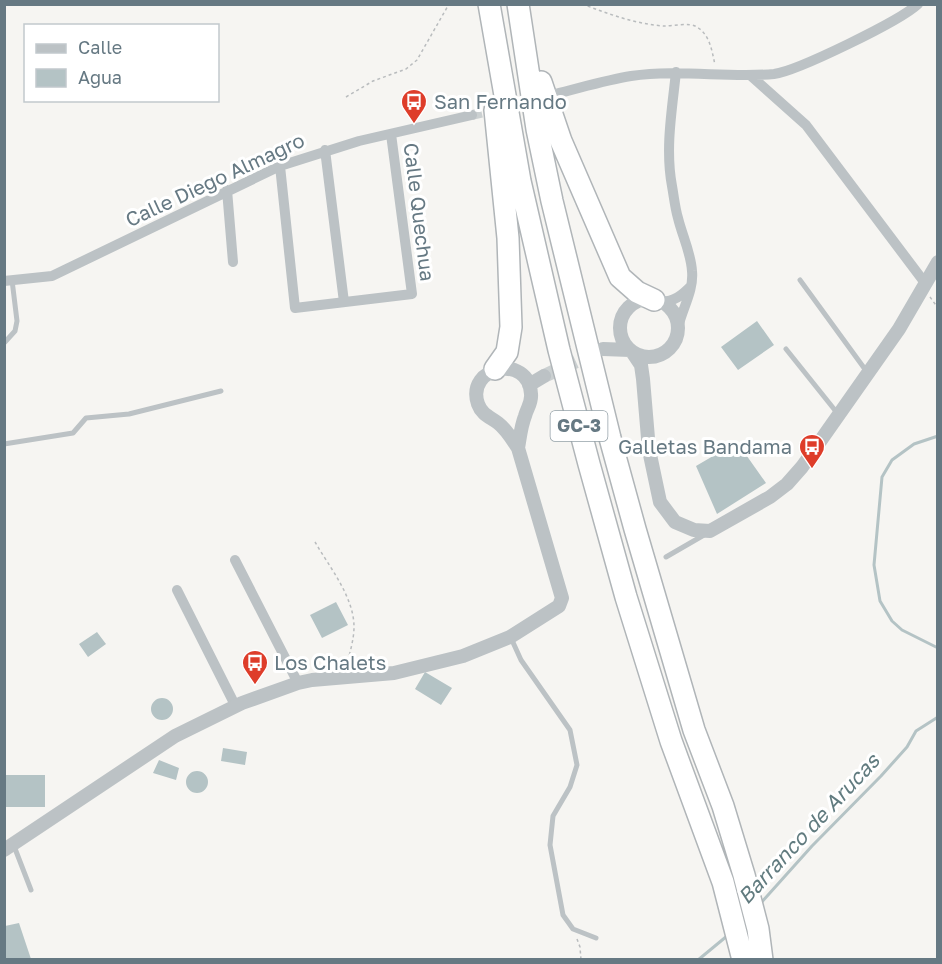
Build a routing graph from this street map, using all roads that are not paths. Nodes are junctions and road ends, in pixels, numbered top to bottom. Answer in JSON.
{"nodes":[{"id":1,"x":918,"y":4,"type":"edge"},
{"id":2,"x":522,"y":11,"type":"edge"},
{"id":3,"x":489,"y":15,"type":"edge"},
{"id":4,"x":676,"y":72,"type":"junction"},
{"id":5,"x":697,"y":73,"type":"junction"},
{"id":6,"x":654,"y":74,"type":"junction"},
{"id":7,"x":750,"y":75,"type":"junction"},
{"id":8,"x":555,"y":94,"type":"dead end"},
{"id":9,"x":674,"y":94,"type":"junction"},
{"id":10,"x":472,"y":115,"type":"tunnel mouth"},
{"id":11,"x":391,"y":134,"type":"junction"},
{"id":12,"x":325,"y":150,"type":"junction"},
{"id":13,"x":280,"y":166,"type":"junction"},
{"id":14,"x":227,"y":190,"type":"junction"},
{"id":15,"x":233,"y":262,"type":"dead end"},
{"id":16,"x":938,"y":262,"type":"edge"},
{"id":17,"x":800,"y":280,"type":"dead end"},
{"id":18,"x":8,"y":281,"type":"edge"},
{"id":19,"x":925,"y":283,"type":"junction"},
{"id":20,"x":691,"y":286,"type":"junction"},
{"id":21,"x":658,"y":301,"type":"junction"},
{"id":22,"x":344,"y":302,"type":"junction"},
{"id":23,"x":678,"y":328,"type":"junction"},
{"id":24,"x":620,"y":330,"type":"junction"},
{"id":25,"x":6,"y":342,"type":"edge"},
{"id":26,"x":786,"y":349,"type":"dead end"},
{"id":27,"x":631,"y":351,"type":"junction"},
{"id":28,"x":659,"y":356,"type":"junction"},
{"id":29,"x":495,"y":369,"type":"junction"},
{"id":30,"x":868,"y":373,"type":"junction"},
{"id":31,"x":544,"y":376,"type":"tunnel mouth"},
{"id":32,"x":530,"y":385,"type":"junction"},
{"id":33,"x":645,"y":388,"type":"junction"},
{"id":34,"x":221,"y":391,"type":"dead end"},
{"id":35,"x":525,"y":414,"type":"junction"},
{"id":36,"x":839,"y":415,"type":"junction"},
{"id":37,"x":497,"y":422,"type":"junction"},
{"id":38,"x":4,"y":444,"type":"edge"},
{"id":39,"x":518,"y":448,"type":"junction"},
{"id":40,"x":710,"y":531,"type":"junction"},
{"id":41,"x":666,"y":557,"type":"dead end"},
{"id":42,"x":235,"y":560,"type":"dead end"},
{"id":43,"x":177,"y":590,"type":"dead end"},
{"id":44,"x":510,"y":637,"type":"junction"},
{"id":45,"x":298,"y":683,"type":"junction"},
{"id":46,"x":236,"y":707,"type":"junction"},
{"id":47,"x":723,"y":809,"type":"junction"},
{"id":48,"x":9,"y":848,"type":"edge"},
{"id":49,"x":31,"y":890,"type":"dead end"},
{"id":50,"x":596,"y":938,"type":"dead end"},
{"id":51,"x":743,"y":960,"type":"edge"},
{"id":52,"x":762,"y":960,"type":"edge"},
{"id":53,"x":773,"y":960,"type":"edge"}],
"edges":[{"from":1,"to":7,"type":"street"},
{"from":2,"to":21,"type":"highway"},
{"from":2,"to":47,"type":"highway","number":"GC-3"},
{"from":3,"to":29,"type":"highway"},
{"from":3,"to":51,"type":"highway","number":"GC-3"},
{"from":4,"to":5,"type":"street"},
{"from":4,"to":6,"type":"street"},
{"from":4,"to":9,"type":"street"},
{"from":5,"to":7,"type":"street"},
{"from":5,"to":9,"type":"street"},
{"from":6,"to":8,"type":"street"},
{"from":6,"to":9,"type":"street"},
{"from":7,"to":19,"type":"street"},
{"from":9,"to":20,"type":"street"},
{"from":10,"to":11,"type":"street","name":"Calle Diego Almagro"},
{"from":11,"to":12,"type":"street","name":"Calle Diego Almagro"},
{"from":11,"to":22,"type":"street","name":"Calle Quechua"},
{"from":12,"to":13,"type":"street","name":"Calle Diego Almagro"},
{"from":12,"to":22,"type":"street"},
{"from":13,"to":14,"type":"street","name":"Calle Diego Almagro"},
{"from":13,"to":22,"type":"street"},
{"from":14,"to":15,"type":"street"},
{"from":14,"to":18,"type":"street","name":"Calle Diego Almagro"},
{"from":16,"to":19,"type":"street"},
{"from":17,"to":30,"type":"lane"},
{"from":18,"to":25,"type":"lane"},
{"from":19,"to":30,"type":"street"},
{"from":20,"to":21,"type":"street"},
{"from":20,"to":23,"type":"street"},
{"from":21,"to":23,"type":"street"},
{"from":21,"to":24,"type":"street"},
{"from":23,"to":28,"type":"street"},
{"from":24,"to":27,"type":"street"},
{"from":24,"to":27,"type":"street"},
{"from":26,"to":36,"type":"lane"},
{"from":27,"to":28,"type":"street"},
{"from":27,"to":33,"type":"street"},
{"from":28,"to":33,"type":"street"},
{"from":29,"to":32,"type":"street"},
{"from":29,"to":37,"type":"street"},
{"from":30,"to":36,"type":"street"},
{"from":31,"to":32,"type":"street"},
{"from":32,"to":35,"type":"street"},
{"from":33,"to":40,"type":"street"},
{"from":34,"to":38,"type":"lane"},
{"from":35,"to":37,"type":"street"},
{"from":35,"to":39,"type":"street"},
{"from":36,"to":40,"type":"street"},
{"from":37,"to":39,"type":"street"},
{"from":39,"to":44,"type":"street"},
{"from":40,"to":41,"type":"lane"},
{"from":42,"to":45,"type":"street"},
{"from":43,"to":46,"type":"street"},
{"from":44,"to":45,"type":"street"},
{"from":44,"to":50,"type":"lane"},
{"from":45,"to":46,"type":"street"},
{"from":46,"to":48,"type":"street"},
{"from":47,"to":52,"type":"highway","number":"GC-3"},
{"from":47,"to":53,"type":"highway"},
{"from":48,"to":49,"type":"lane"}]}
